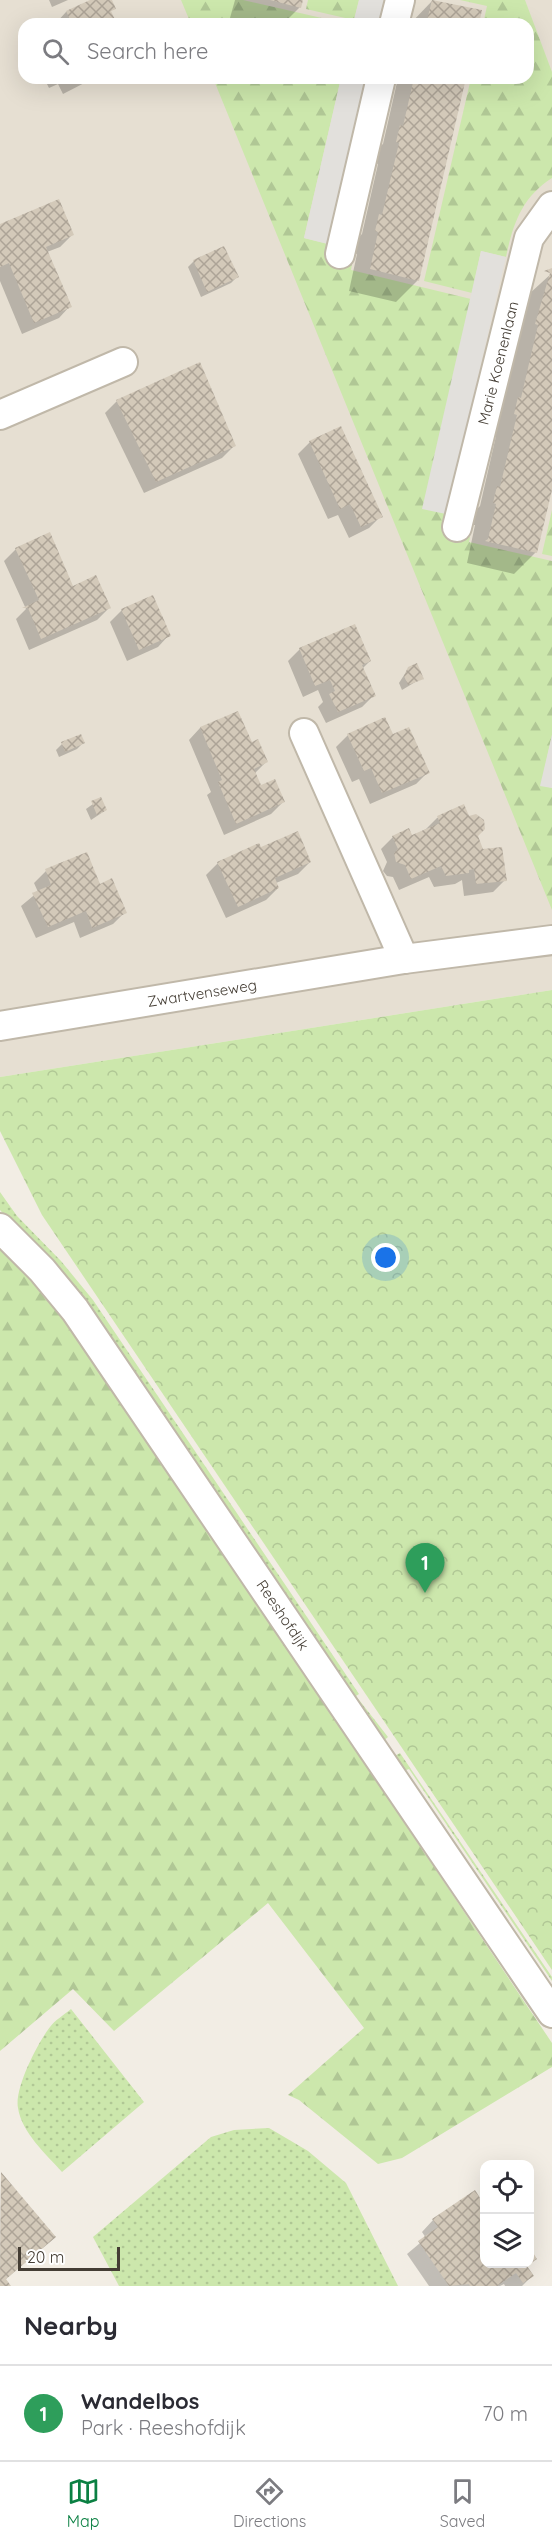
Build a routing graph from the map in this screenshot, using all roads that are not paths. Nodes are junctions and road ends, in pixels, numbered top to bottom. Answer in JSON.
{"nodes":[{"id":1,"x":399,"y":0,"type":"edge"},
{"id":2,"x":395,"y":18,"type":"edge"},
{"id":3,"x":380,"y":84,"type":"edge"},
{"id":4,"x":552,"y":206,"type":"edge"},
{"id":5,"x":340,"y":254,"type":"dead end"},
{"id":6,"x":123,"y":362,"type":"dead end"},
{"id":7,"x":0,"y":415,"type":"edge"},
{"id":8,"x":457,"y":527,"type":"dead end"},
{"id":9,"x":304,"y":733,"type":"dead end"},
{"id":10,"x":552,"y":940,"type":"edge"},
{"id":11,"x":404,"y":960,"type":"junction"},
{"id":12,"x":0,"y":1026,"type":"edge"},
{"id":13,"x":0,"y":1228,"type":"edge"},
{"id":14,"x":552,"y":2013,"type":"edge"}],
"edges":[{"from":1,"to":2,"type":"street"},
{"from":3,"to":5,"type":"street"},
{"from":4,"to":8,"type":"street","name":"Marie Koenenlaan"},
{"from":6,"to":7,"type":"street"},
{"from":9,"to":11,"type":"street"},
{"from":10,"to":11,"type":"street","name":"Zwartvenseweg"},
{"from":11,"to":12,"type":"street","name":"Zwartvenseweg"},
{"from":13,"to":14,"type":"street","name":"Reeshofdijk"}]}
